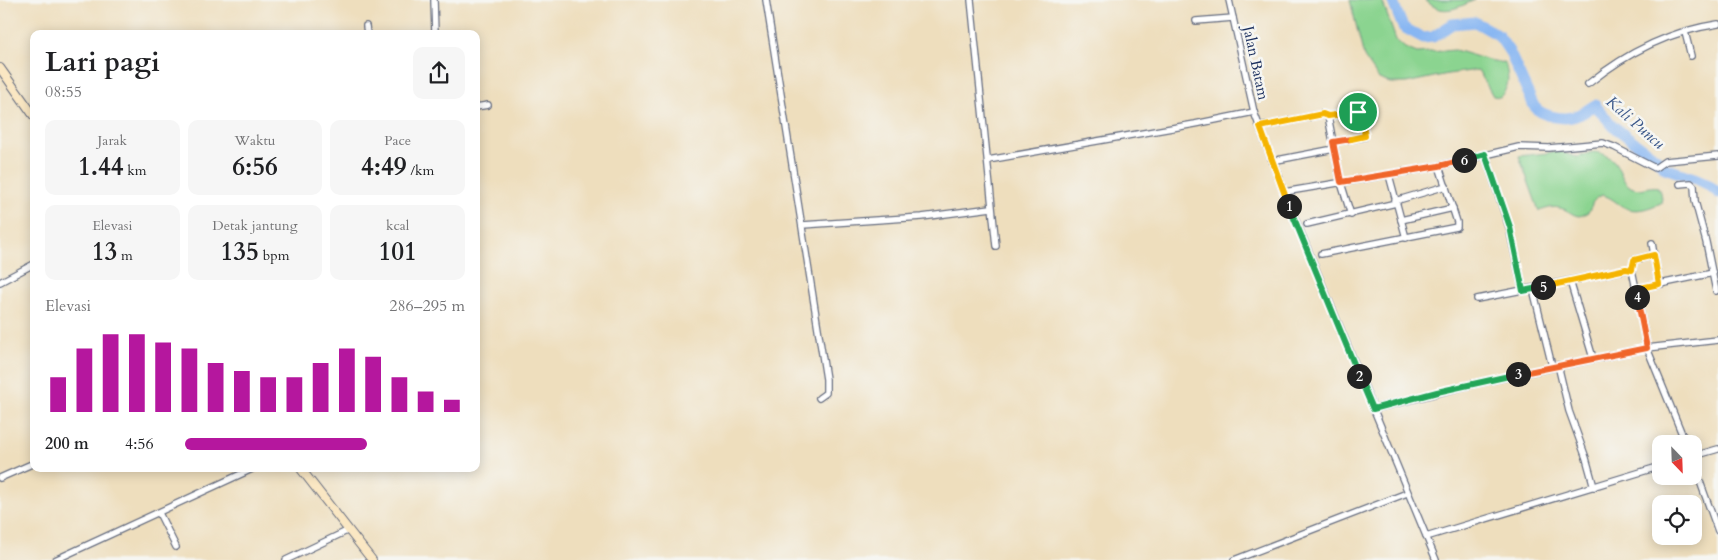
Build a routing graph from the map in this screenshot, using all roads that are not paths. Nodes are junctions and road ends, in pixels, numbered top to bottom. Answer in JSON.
{"nodes":[{"id":1,"x":434,"y":0,"type":"edge"},
{"id":2,"x":766,"y":0,"type":"edge"},
{"id":3,"x":970,"y":0,"type":"edge"},
{"id":4,"x":1229,"y":0,"type":"edge"},
{"id":5,"x":1233,"y":18,"type":"junction"},
{"id":6,"x":1196,"y":22,"type":"dead end"},
{"id":7,"x":1718,"y":24,"type":"edge"},
{"id":8,"x":366,"y":26,"type":"dead end"},
{"id":9,"x":366,"y":30,"type":"edge"},
{"id":10,"x":435,"y":30,"type":"edge"},
{"id":11,"x":1685,"y":32,"type":"junction"},
{"id":12,"x":1691,"y":56,"type":"dead end"},
{"id":13,"x":0,"y":68,"type":"edge"},
{"id":14,"x":1588,"y":84,"type":"dead end"},
{"id":15,"x":488,"y":105,"type":"dead end"},
{"id":16,"x":480,"y":107,"type":"edge"},
{"id":17,"x":30,"y":110,"type":"edge"},
{"id":18,"x":1254,"y":112,"type":"junction"},
{"id":19,"x":1328,"y":116,"type":"junction"},
{"id":20,"x":1260,"y":127,"type":"junction"},
{"id":21,"x":1333,"y":142,"type":"junction"},
{"id":22,"x":1334,"y":149,"type":"junction"},
{"id":23,"x":1485,"y":154,"type":"junction"},
{"id":24,"x":1718,"y":156,"type":"edge"},
{"id":25,"x":988,"y":160,"type":"junction"},
{"id":26,"x":1272,"y":161,"type":"junction"},
{"id":27,"x":1439,"y":166,"type":"junction"},
{"id":28,"x":1389,"y":175,"type":"junction"},
{"id":29,"x":1341,"y":182,"type":"junction"},
{"id":30,"x":1680,"y":184,"type":"dead end"},
{"id":31,"x":1446,"y":186,"type":"junction"},
{"id":32,"x":1284,"y":192,"type":"junction"},
{"id":33,"x":1395,"y":202,"type":"junction"},
{"id":34,"x":991,"y":208,"type":"junction"},
{"id":35,"x":1453,"y":208,"type":"junction"},
{"id":36,"x":1351,"y":214,"type":"junction"},
{"id":37,"x":1401,"y":220,"type":"junction"},
{"id":38,"x":1307,"y":224,"type":"dead end"},
{"id":39,"x":802,"y":226,"type":"junction"},
{"id":40,"x":1406,"y":238,"type":"junction"},
{"id":41,"x":1652,"y":243,"type":"dead end"},
{"id":42,"x":996,"y":246,"type":"dead end"},
{"id":43,"x":1321,"y":254,"type":"dead end"},
{"id":44,"x":1654,"y":255,"type":"junction"},
{"id":45,"x":30,"y":266,"type":"edge"},
{"id":46,"x":1632,"y":270,"type":"junction"},
{"id":47,"x":1713,"y":273,"type":"junction"},
{"id":48,"x":1570,"y":281,"type":"junction"},
{"id":49,"x":0,"y":282,"type":"edge"},
{"id":50,"x":1659,"y":284,"type":"junction"},
{"id":51,"x":1533,"y":289,"type":"junction"},
{"id":52,"x":1636,"y":289,"type":"junction"},
{"id":53,"x":1716,"y":290,"type":"dead end"},
{"id":54,"x":1523,"y":291,"type":"junction"},
{"id":55,"x":1477,"y":299,"type":"dead end"},
{"id":56,"x":1718,"y":340,"type":"edge"},
{"id":57,"x":1647,"y":348,"type":"junction"},
{"id":58,"x":1593,"y":358,"type":"junction"},
{"id":59,"x":1555,"y":366,"type":"junction"},
{"id":60,"x":819,"y":398,"type":"dead end"},
{"id":61,"x":1373,"y":409,"type":"junction"},
{"id":62,"x":1682,"y":435,"type":"edge"},
{"id":63,"x":1718,"y":449,"type":"edge"},
{"id":64,"x":1702,"y":454,"type":"edge"},
{"id":65,"x":30,"y":465,"type":"edge"},
{"id":66,"x":1652,"y":469,"type":"edge"},
{"id":67,"x":246,"y":472,"type":"edge"},
{"id":68,"x":303,"y":472,"type":"edge"},
{"id":69,"x":0,"y":478,"type":"edge"},
{"id":70,"x":1701,"y":485,"type":"edge"},
{"id":71,"x":1594,"y":486,"type":"junction"},
{"id":72,"x":1407,"y":493,"type":"junction"},
{"id":73,"x":159,"y":512,"type":"junction"},
{"id":74,"x":349,"y":530,"type":"junction"},
{"id":75,"x":1718,"y":531,"type":"edge"},
{"id":76,"x":1426,"y":537,"type":"junction"},
{"id":77,"x":176,"y":547,"type":"dead end"},
{"id":78,"x":55,"y":560,"type":"edge"},
{"id":79,"x":286,"y":560,"type":"edge"},
{"id":80,"x":372,"y":560,"type":"edge"},
{"id":81,"x":1234,"y":560,"type":"edge"},
{"id":82,"x":1436,"y":560,"type":"edge"}],
"edges":[{"from":1,"to":10,"type":"street"},
{"from":2,"to":39,"type":"street"},
{"from":3,"to":25,"type":"street"},
{"from":4,"to":5,"type":"street","name":"Jalan Batam"},
{"from":5,"to":6,"type":"street"},
{"from":5,"to":18,"type":"street","name":"Jalan Batam"},
{"from":7,"to":11,"type":"street"},
{"from":8,"to":9,"type":"street"},
{"from":11,"to":12,"type":"street"},
{"from":11,"to":14,"type":"street"},
{"from":13,"to":17,"type":"main road"},
{"from":15,"to":16,"type":"street"},
{"from":18,"to":20,"type":"street","name":"Jalan Batam"},
{"from":18,"to":25,"type":"street"},
{"from":19,"to":20,"type":"street"},
{"from":19,"to":21,"type":"street"},
{"from":19,"to":21,"type":"street"},
{"from":20,"to":26,"type":"street","name":"Jalan Batam"},
{"from":21,"to":22,"type":"street"},
{"from":22,"to":26,"type":"street"},
{"from":22,"to":29,"type":"street"},
{"from":23,"to":24,"type":"street"},
{"from":23,"to":27,"type":"street"},
{"from":23,"to":54,"type":"street"},
{"from":25,"to":34,"type":"street"},
{"from":26,"to":32,"type":"street","name":"Jalan Batam"},
{"from":27,"to":28,"type":"street"},
{"from":27,"to":31,"type":"street"},
{"from":28,"to":29,"type":"street"},
{"from":28,"to":33,"type":"street"},
{"from":29,"to":32,"type":"street"},
{"from":29,"to":36,"type":"street"},
{"from":30,"to":47,"type":"street"},
{"from":31,"to":33,"type":"street"},
{"from":31,"to":35,"type":"street"},
{"from":32,"to":61,"type":"street","name":"Jalan Batam"},
{"from":33,"to":36,"type":"street"},
{"from":33,"to":37,"type":"street"},
{"from":34,"to":39,"type":"street"},
{"from":34,"to":42,"type":"street"},
{"from":35,"to":37,"type":"street"},
{"from":35,"to":40,"type":"street"},
{"from":36,"to":38,"type":"street"},
{"from":37,"to":40,"type":"street"},
{"from":39,"to":60,"type":"street"},
{"from":40,"to":43,"type":"street"},
{"from":41,"to":44,"type":"street"},
{"from":44,"to":46,"type":"street"},
{"from":44,"to":50,"type":"street"},
{"from":45,"to":49,"type":"street"},
{"from":46,"to":48,"type":"street"},
{"from":46,"to":52,"type":"street"},
{"from":47,"to":50,"type":"street"},
{"from":47,"to":53,"type":"street"},
{"from":48,"to":51,"type":"street"},
{"from":48,"to":58,"type":"street"},
{"from":50,"to":52,"type":"street"},
{"from":51,"to":54,"type":"street"},
{"from":51,"to":59,"type":"street"},
{"from":52,"to":57,"type":"street"},
{"from":54,"to":55,"type":"street"},
{"from":56,"to":57,"type":"street"},
{"from":57,"to":58,"type":"street"},
{"from":57,"to":62,"type":"street"},
{"from":58,"to":59,"type":"street"},
{"from":59,"to":61,"type":"street"},
{"from":59,"to":71,"type":"street"},
{"from":61,"to":72,"type":"street","name":"Jalan Batam"},
{"from":63,"to":64,"type":"street"},
{"from":65,"to":69,"type":"street"},
{"from":66,"to":71,"type":"street"},
{"from":67,"to":73,"type":"street"},
{"from":68,"to":74,"type":"main road"},
{"from":70,"to":75,"type":"street"},
{"from":71,"to":76,"type":"street"},
{"from":72,"to":76,"type":"street","name":"Jalan Batam"},
{"from":72,"to":81,"type":"street"},
{"from":73,"to":77,"type":"street"},
{"from":73,"to":78,"type":"street"},
{"from":74,"to":79,"type":"street"},
{"from":74,"to":80,"type":"main road"},
{"from":76,"to":82,"type":"street","name":"Jalan Batam"}]}
